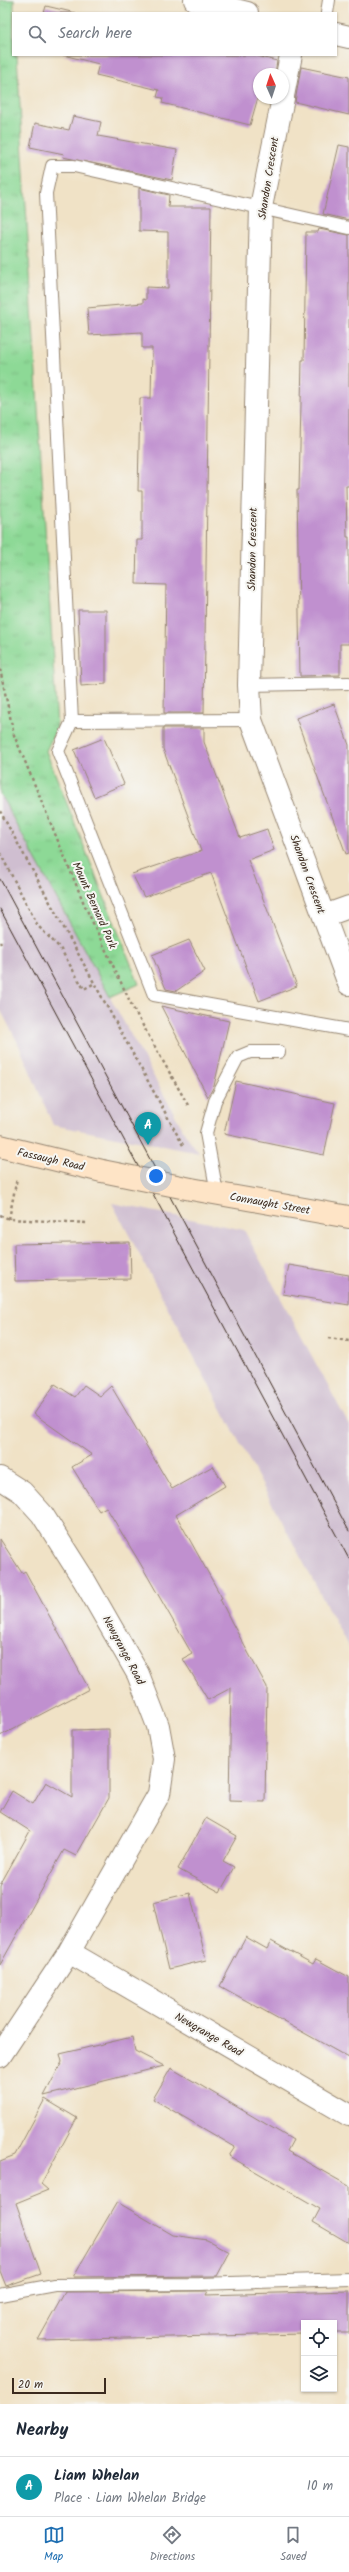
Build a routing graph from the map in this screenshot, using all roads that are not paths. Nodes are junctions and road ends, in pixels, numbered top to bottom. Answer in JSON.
{"nodes":[{"id":1,"x":195,"y":0,"type":"edge"},
{"id":2,"x":329,"y":0,"type":"edge"},
{"id":3,"x":243,"y":12,"type":"edge"},
{"id":4,"x":326,"y":12,"type":"edge"},
{"id":5,"x":337,"y":34,"type":"edge"},
{"id":6,"x":349,"y":37,"type":"edge"},
{"id":7,"x":291,"y":56,"type":"edge"},
{"id":8,"x":289,"y":68,"type":"edge"},
{"id":9,"x":282,"y":104,"type":"edge"},
{"id":10,"x":261,"y":207,"type":"junction"},
{"id":11,"x":349,"y":228,"type":"edge"},
{"id":12,"x":349,"y":683,"type":"edge"},
{"id":13,"x":249,"y":685,"type":"junction"},
{"id":14,"x":251,"y":720,"type":"junction"},
{"id":15,"x":72,"y":721,"type":"junction"},
{"id":16,"x":349,"y":907,"type":"edge"},
{"id":17,"x":324,"y":916,"type":"junction"},
{"id":18,"x":349,"y":984,"type":"edge"},
{"id":19,"x":349,"y":1030,"type":"edge"},
{"id":20,"x":279,"y":1052,"type":"dead end"},
{"id":21,"x":0,"y":1146,"type":"edge"},
{"id":22,"x":191,"y":1189,"type":"joint"},
{"id":23,"x":217,"y":1193,"type":"junction"},
{"id":24,"x":348,"y":1213,"type":"edge"},
{"id":25,"x":0,"y":1478,"type":"edge"},
{"id":26,"x":69,"y":1952,"type":"junction"},
{"id":27,"x":0,"y":2056,"type":"edge"},
{"id":28,"x":349,"y":2115,"type":"edge"},
{"id":29,"x":349,"y":2279,"type":"edge"},
{"id":30,"x":0,"y":2295,"type":"edge"}],
"edges":[{"from":1,"to":3,"type":"street"},
{"from":2,"to":4,"type":"lane"},
{"from":5,"to":6,"type":"street"},
{"from":7,"to":8,"type":"street","name":"Shandon Crescent"},
{"from":9,"to":10,"type":"street","name":"Shandon Crescent"},
{"from":10,"to":11,"type":"lane"},
{"from":10,"to":13,"type":"street","name":"Shandon Crescent"},
{"from":10,"to":15,"type":"lane"},
{"from":12,"to":13,"type":"lane"},
{"from":13,"to":14,"type":"street","name":"Shandon Crescent"},
{"from":14,"to":15,"type":"lane"},
{"from":14,"to":17,"type":"street","name":"Shandon Crescent"},
{"from":15,"to":19,"type":"lane"},
{"from":16,"to":17,"type":"street"},
{"from":17,"to":18,"type":"street","name":"Shandon Crescent"},
{"from":20,"to":23,"type":"lane"},
{"from":21,"to":22,"type":"street","name":"Fassaugh Road","bridge":true},
{"from":22,"to":23,"type":"street","name":"Connaught Street"},
{"from":23,"to":24,"type":"street","name":"Connaught Street"},
{"from":25,"to":26,"type":"street","name":"Newgrange Road"},
{"from":26,"to":27,"type":"street","name":"Newgrange Road"},
{"from":26,"to":28,"type":"street","name":"Newgrange Road"},
{"from":29,"to":30,"type":"lane"}]}
